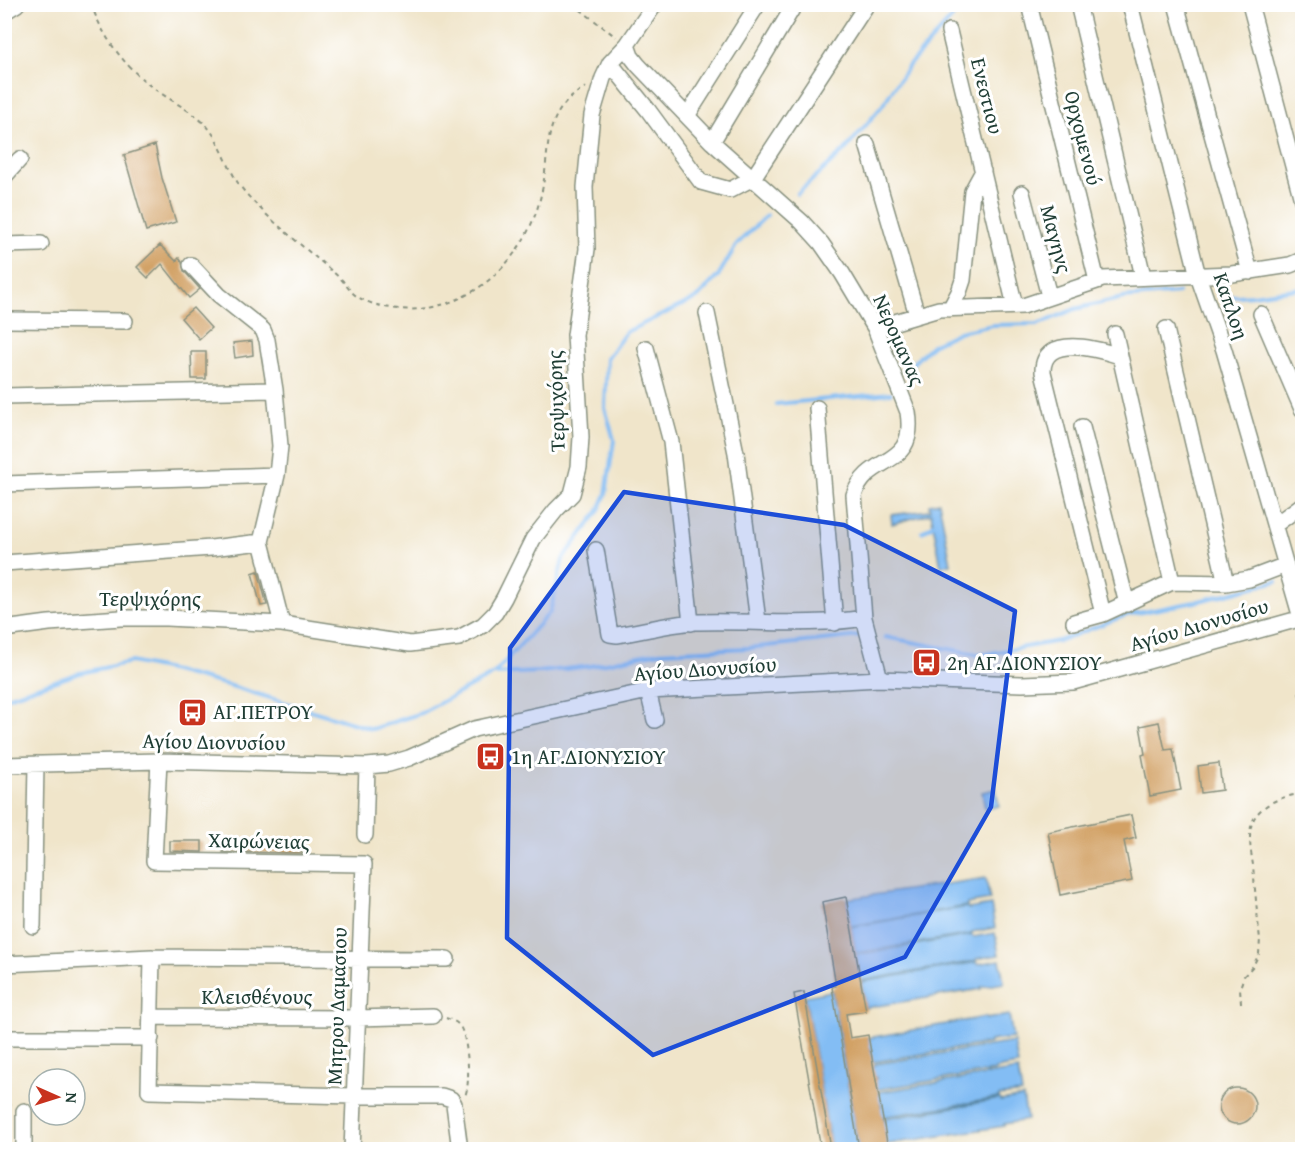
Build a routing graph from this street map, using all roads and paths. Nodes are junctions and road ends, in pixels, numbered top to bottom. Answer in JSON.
{"nodes":[{"id":1,"x":17,"y":4,"type":"edge"},
{"id":2,"x":91,"y":4,"type":"edge"},
{"id":3,"x":573,"y":4,"type":"edge"},
{"id":4,"x":655,"y":4,"type":"edge"},
{"id":5,"x":758,"y":4,"type":"edge"},
{"id":6,"x":795,"y":4,"type":"edge"},
{"id":7,"x":867,"y":4,"type":"edge"},
{"id":8,"x":1029,"y":4,"type":"edge"},
{"id":9,"x":1078,"y":4,"type":"edge"},
{"id":10,"x":1130,"y":4,"type":"edge"},
{"id":11,"x":1176,"y":4,"type":"edge"},
{"id":12,"x":1250,"y":4,"type":"edge"},
{"id":13,"x":4,"y":12,"type":"edge"},
{"id":14,"x":949,"y":31,"type":"dead end"},
{"id":15,"x":627,"y":45,"type":"junction"},
{"id":16,"x":610,"y":63,"type":"junction"},
{"id":17,"x":602,"y":80,"type":"junction"},
{"id":18,"x":687,"y":116,"type":"junction"},
{"id":19,"x":712,"y":142,"type":"junction"},
{"id":20,"x":867,"y":144,"type":"dead end"},
{"id":21,"x":20,"y":159,"type":"dead end"},
{"id":22,"x":984,"y":171,"type":"junction"},
{"id":23,"x":4,"y":177,"type":"edge"},
{"id":24,"x":753,"y":178,"type":"junction"},
{"id":25,"x":1022,"y":193,"type":"dead end"},
{"id":26,"x":1302,"y":200,"type":"edge"},
{"id":27,"x":41,"y":244,"type":"dead end"},
{"id":28,"x":4,"y":245,"type":"edge"},
{"id":29,"x":1302,"y":260,"type":"edge"},
{"id":30,"x":191,"y":265,"type":"dead end"},
{"id":31,"x":1250,"y":272,"type":"junction"},
{"id":32,"x":1143,"y":276,"type":"junction"},
{"id":33,"x":1198,"y":276,"type":"junction"},
{"id":34,"x":1097,"y":281,"type":"junction"},
{"id":35,"x":1049,"y":296,"type":"junction"},
{"id":36,"x":1015,"y":306,"type":"junction"},
{"id":37,"x":950,"y":309,"type":"junction"},
{"id":38,"x":707,"y":313,"type":"dead end"},
{"id":39,"x":1261,"y":314,"type":"dead end"},
{"id":40,"x":917,"y":315,"type":"junction"},
{"id":41,"x":4,"y":320,"type":"edge"},
{"id":42,"x":125,"y":321,"type":"dead end"},
{"id":43,"x":875,"y":328,"type":"junction"},
{"id":44,"x":1166,"y":328,"type":"dead end"},
{"id":45,"x":1114,"y":334,"type":"dead end"},
{"id":46,"x":646,"y":348,"type":"dead end"},
{"id":47,"x":1120,"y":356,"type":"junction"},
{"id":48,"x":275,"y":390,"type":"junction"},
{"id":49,"x":4,"y":396,"type":"edge"},
{"id":50,"x":817,"y":408,"type":"dead end"},
{"id":51,"x":1302,"y":409,"type":"edge"},
{"id":52,"x":1082,"y":427,"type":"dead end"},
{"id":53,"x":277,"y":475,"type":"junction"},
{"id":54,"x":4,"y":484,"type":"edge"},
{"id":55,"x":1302,"y":505,"type":"edge"},
{"id":56,"x":1275,"y":525,"type":"junction"},
{"id":57,"x":261,"y":542,"type":"junction"},
{"id":58,"x":596,"y":550,"type":"dead end"},
{"id":59,"x":4,"y":563,"type":"edge"},
{"id":60,"x":1286,"y":565,"type":"junction"},
{"id":61,"x":1172,"y":582,"type":"junction"},
{"id":62,"x":1226,"y":583,"type":"junction"},
{"id":63,"x":1127,"y":604,"type":"junction"},
{"id":64,"x":1103,"y":615,"type":"junction"},
{"id":65,"x":864,"y":618,"type":"junction"},
{"id":66,"x":1302,"y":618,"type":"edge"},
{"id":67,"x":758,"y":621,"type":"junction"},
{"id":68,"x":691,"y":622,"type":"junction"},
{"id":69,"x":835,"y":622,"type":"junction"},
{"id":70,"x":1074,"y":622,"type":"dead end"},
{"id":71,"x":282,"y":624,"type":"junction"},
{"id":72,"x":4,"y":629,"type":"edge"},
{"id":73,"x":1302,"y":675,"type":"edge"},
{"id":74,"x":880,"y":679,"type":"junction"},
{"id":75,"x":648,"y":691,"type":"junction"},
{"id":76,"x":1302,"y":703,"type":"edge"},
{"id":77,"x":655,"y":720,"type":"dead end"},
{"id":78,"x":159,"y":761,"type":"junction"},
{"id":79,"x":36,"y":764,"type":"junction"},
{"id":80,"x":4,"y":765,"type":"edge"},
{"id":81,"x":367,"y":766,"type":"junction"},
{"id":82,"x":1302,"y":794,"type":"edge"},
{"id":83,"x":365,"y":835,"type":"dead end"},
{"id":84,"x":363,"y":864,"type":"joint"},
{"id":85,"x":33,"y":926,"type":"dead end"},
{"id":86,"x":152,"y":957,"type":"junction"},
{"id":87,"x":360,"y":958,"type":"junction"},
{"id":88,"x":447,"y":959,"type":"dead end"},
{"id":89,"x":4,"y":964,"type":"edge"},
{"id":90,"x":1241,"y":1003,"type":"dead end"},
{"id":91,"x":433,"y":1016,"type":"joint"},
{"id":92,"x":152,"y":1017,"type":"junction"},
{"id":93,"x":357,"y":1018,"type":"junction"},
{"id":94,"x":4,"y":1038,"type":"edge"},
{"id":95,"x":151,"y":1038,"type":"junction"},
{"id":96,"x":354,"y":1096,"type":"junction"},
{"id":97,"x":454,"y":1104,"type":"junction"},
{"id":98,"x":24,"y":1111,"type":"dead end"},
{"id":99,"x":24,"y":1149,"type":"edge"},
{"id":100,"x":352,"y":1149,"type":"edge"},
{"id":101,"x":460,"y":1149,"type":"edge"}],
"edges":[{"from":1,"to":13,"type":"street"},
{"from":2,"to":17,"type":"path"},
{"from":3,"to":15,"type":"path"},
{"from":4,"to":15,"type":"street","name":"Τερψιχόρης"},
{"from":5,"to":18,"type":"street"},
{"from":6,"to":19,"type":"street"},
{"from":7,"to":24,"type":"street"},
{"from":8,"to":34,"type":"street","name":"Ορχομενού"},
{"from":9,"to":32,"type":"street"},
{"from":10,"to":33,"type":"street","name":"Καπλοη"},
{"from":11,"to":31,"type":"street"},
{"from":12,"to":26,"type":"street"},
{"from":14,"to":22,"type":"street","name":"Ενεστιου"},
{"from":15,"to":16,"type":"street","name":"Τερψιχόρης"},
{"from":15,"to":18,"type":"street","name":"Νερομανας"},
{"from":16,"to":17,"type":"street","name":"Τερψιχόρης"},
{"from":16,"to":24,"type":"street"},
{"from":17,"to":71,"type":"street","name":"Τερψιχόρης"},
{"from":18,"to":19,"type":"street","name":"Νερομανας"},
{"from":19,"to":24,"type":"street","name":"Νερομανας"},
{"from":20,"to":40,"type":"street"},
{"from":21,"to":23,"type":"street"},
{"from":22,"to":36,"type":"street","name":"Ενεστιου"},
{"from":22,"to":37,"type":"street"},
{"from":24,"to":43,"type":"street","name":"Νερομανας"},
{"from":25,"to":35,"type":"street","name":"Μαγηνς"},
{"from":27,"to":28,"type":"street"},
{"from":29,"to":31,"type":"street"},
{"from":30,"to":48,"type":"street"},
{"from":31,"to":33,"type":"street"},
{"from":32,"to":33,"type":"street"},
{"from":32,"to":34,"type":"street"},
{"from":33,"to":56,"type":"street","name":"Καπλοη"},
{"from":34,"to":35,"type":"street"},
{"from":35,"to":36,"type":"street"},
{"from":36,"to":37,"type":"street"},
{"from":37,"to":40,"type":"street"},
{"from":38,"to":67,"type":"street"},
{"from":39,"to":51,"type":"street"},
{"from":40,"to":43,"type":"street"},
{"from":41,"to":42,"type":"street"},
{"from":43,"to":65,"type":"street","name":"Νερομανας"},
{"from":44,"to":62,"type":"street"},
{"from":45,"to":47,"type":"street"},
{"from":46,"to":68,"type":"street"},
{"from":47,"to":61,"type":"street"},
{"from":47,"to":64,"type":"street"},
{"from":48,"to":49,"type":"street"},
{"from":48,"to":53,"type":"street"},
{"from":50,"to":69,"type":"street"},
{"from":52,"to":63,"type":"street"},
{"from":53,"to":54,"type":"street"},
{"from":53,"to":57,"type":"street"},
{"from":55,"to":56,"type":"street"},
{"from":56,"to":60,"type":"street","name":"Καπλοη"},
{"from":57,"to":59,"type":"street"},
{"from":57,"to":71,"type":"street"},
{"from":58,"to":68,"type":"street"},
{"from":60,"to":62,"type":"street"},
{"from":60,"to":66,"type":"street","name":"Καπλοη"},
{"from":61,"to":62,"type":"street"},
{"from":61,"to":63,"type":"street"},
{"from":63,"to":64,"type":"street"},
{"from":64,"to":70,"type":"street"},
{"from":65,"to":69,"type":"street"},
{"from":65,"to":74,"type":"street","name":"Νερομανας"},
{"from":66,"to":74,"type":"street","name":"Αγίου Διονυσίου"},
{"from":67,"to":68,"type":"street"},
{"from":67,"to":69,"type":"street"},
{"from":71,"to":72,"type":"street","name":"Τερψιχόρης"},
{"from":73,"to":76,"type":"path"},
{"from":74,"to":75,"type":"street","name":"Αγίου Διονυσίου"},
{"from":75,"to":77,"type":"street"},
{"from":75,"to":81,"type":"street","name":"Αγίου Διονυσίου"},
{"from":78,"to":79,"type":"street","name":"Αγίου Διονυσίου"},
{"from":78,"to":81,"type":"street","name":"Αγίου Διονυσίου"},
{"from":78,"to":84,"type":"street","name":"Χαιρώνειας"},
{"from":79,"to":80,"type":"street","name":"Αγίου Διονυσίου"},
{"from":79,"to":85,"type":"street"},
{"from":81,"to":83,"type":"street"},
{"from":82,"to":90,"type":"path"},
{"from":84,"to":87,"type":"street","name":"Μητρου Δαμασιου"},
{"from":86,"to":87,"type":"street"},
{"from":86,"to":89,"type":"street"},
{"from":86,"to":92,"type":"street"},
{"from":87,"to":88,"type":"street"},
{"from":87,"to":93,"type":"street","name":"Μητρου Δαμασιου"},
{"from":91,"to":93,"type":"street","name":"Κλεισθένους"},
{"from":91,"to":97,"type":"path"},
{"from":92,"to":93,"type":"street","name":"Κλεισθένους"},
{"from":92,"to":95,"type":"street"},
{"from":93,"to":96,"type":"street","name":"Μητρου Δαμασιου"},
{"from":94,"to":95,"type":"street"},
{"from":95,"to":96,"type":"street"},
{"from":96,"to":97,"type":"street"},
{"from":96,"to":100,"type":"street","name":"Μητρου Δαμασιου"},
{"from":97,"to":101,"type":"street"},
{"from":98,"to":99,"type":"street"}]}
